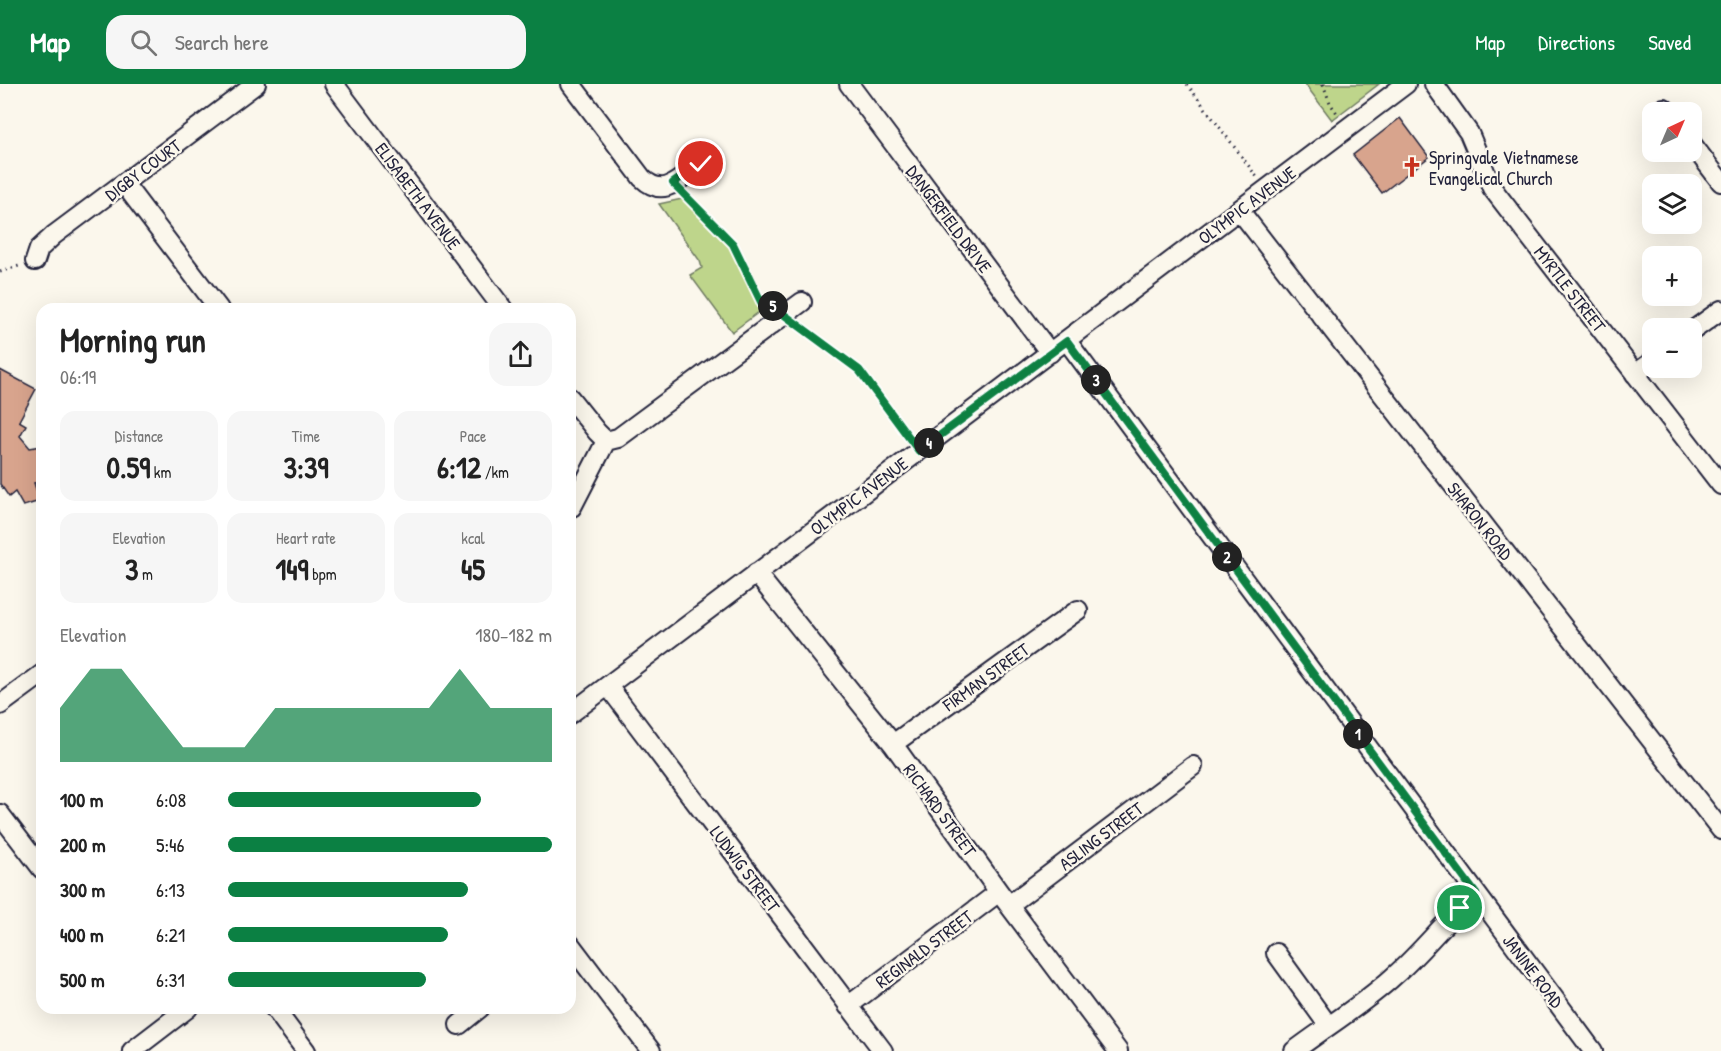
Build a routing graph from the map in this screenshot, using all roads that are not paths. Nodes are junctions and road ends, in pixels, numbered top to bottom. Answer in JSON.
{"nodes":[{"id":1,"x":256,"y":84,"type":"edge"},
{"id":2,"x":334,"y":84,"type":"edge"},
{"id":3,"x":571,"y":84,"type":"edge"},
{"id":4,"x":849,"y":84,"type":"edge"},
{"id":5,"x":1406,"y":84,"type":"edge"},
{"id":6,"x":1434,"y":84,"type":"edge"},
{"id":7,"x":1702,"y":157,"type":"edge"},
{"id":8,"x":701,"y":164,"type":"dead end"},
{"id":9,"x":1721,"y":182,"type":"edge"},
{"id":10,"x":125,"y":185,"type":"junction"},
{"id":11,"x":1240,"y":211,"type":"junction"},
{"id":12,"x":35,"y":261,"type":"road end"},
{"id":13,"x":802,"y":302,"type":"dead end"},
{"id":14,"x":214,"y":303,"type":"edge"},
{"id":15,"x":498,"y":303,"type":"edge"},
{"id":16,"x":1721,"y":310,"type":"edge"},
{"id":17,"x":1702,"y":324,"type":"edge"},
{"id":18,"x":1067,"y":341,"type":"junction"},
{"id":19,"x":1050,"y":353,"type":"junction"},
{"id":20,"x":1642,"y":369,"type":"edge"},
{"id":21,"x":1635,"y":374,"type":"junction"},
{"id":22,"x":576,"y":406,"type":"edge"},
{"id":23,"x":606,"y":441,"type":"junction"},
{"id":24,"x":1721,"y":485,"type":"edge"},
{"id":25,"x":576,"y":499,"type":"edge"},
{"id":26,"x":756,"y":573,"type":"junction"},
{"id":27,"x":1078,"y":610,"type":"dead end"},
{"id":28,"x":36,"y":678,"type":"edge"},
{"id":29,"x":608,"y":686,"type":"junction"},
{"id":30,"x":0,"y":705,"type":"edge"},
{"id":31,"x":576,"y":710,"type":"edge"},
{"id":32,"x":893,"y":744,"type":"junction"},
{"id":33,"x":1193,"y":766,"type":"dead end"},
{"id":34,"x":0,"y":814,"type":"edge"},
{"id":35,"x":1720,"y":826,"type":"edge"},
{"id":36,"x":36,"y":861,"type":"edge"},
{"id":37,"x":1476,"y":894,"type":"junction"},
{"id":38,"x":1004,"y":899,"type":"junction"},
{"id":39,"x":576,"y":952,"type":"edge"},
{"id":40,"x":1276,"y":953,"type":"dead end"},
{"id":41,"x":848,"y":1006,"type":"junction"},
{"id":42,"x":180,"y":1014,"type":"edge"},
{"id":43,"x":278,"y":1014,"type":"edge"},
{"id":44,"x":473,"y":1014,"type":"edge"},
{"id":45,"x":459,"y":1025,"type":"dead end"},
{"id":46,"x":1328,"y":1025,"type":"junction"},
{"id":47,"x":132,"y":1051,"type":"edge"},
{"id":48,"x":306,"y":1051,"type":"edge"},
{"id":49,"x":651,"y":1051,"type":"edge"},
{"id":50,"x":882,"y":1051,"type":"edge"},
{"id":51,"x":1118,"y":1051,"type":"edge"},
{"id":52,"x":1294,"y":1051,"type":"edge"},
{"id":53,"x":1593,"y":1051,"type":"edge"}],
"edges":[{"from":1,"to":10,"type":"street","name":"DIGBY COURT"},
{"from":2,"to":15,"type":"street","name":"ELISABETH AVENUE"},
{"from":3,"to":8,"type":"street"},
{"from":4,"to":19,"type":"street","name":"DANGERFIELD DRIVE"},
{"from":5,"to":11,"type":"street","name":"OLYMPIC AVENUE"},
{"from":6,"to":21,"type":"street","name":"MYRTLE STREET"},
{"from":7,"to":9,"type":"street"},
{"from":10,"to":12,"type":"street","name":"DIGBY COURT"},
{"from":10,"to":14,"type":"street"},
{"from":11,"to":18,"type":"street","name":"OLYMPIC AVENUE"},
{"from":11,"to":35,"type":"street","name":"SHARON ROAD"},
{"from":13,"to":23,"type":"street"},
{"from":16,"to":17,"type":"street"},
{"from":18,"to":19,"type":"street","name":"OLYMPIC AVENUE"},
{"from":18,"to":37,"type":"street","name":"JANINE ROAD"},
{"from":19,"to":26,"type":"street","name":"OLYMPIC AVENUE"},
{"from":20,"to":21,"type":"street"},
{"from":21,"to":24,"type":"street","name":"MYRTLE STREET"},
{"from":22,"to":23,"type":"street"},
{"from":23,"to":25,"type":"street"},
{"from":26,"to":29,"type":"street","name":"OLYMPIC AVENUE"},
{"from":26,"to":32,"type":"street","name":"RICHARD STREET"},
{"from":27,"to":32,"type":"street","name":"FIRMAN STREET"},
{"from":28,"to":30,"type":"street"},
{"from":29,"to":31,"type":"street","name":"OLYMPIC AVENUE"},
{"from":29,"to":41,"type":"street","name":"LUDWIG STREET"},
{"from":32,"to":38,"type":"street","name":"RICHARD STREET"},
{"from":33,"to":38,"type":"street","name":"ASLING STREET"},
{"from":34,"to":36,"type":"street"},
{"from":37,"to":46,"type":"street"},
{"from":37,"to":53,"type":"street","name":"JANINE ROAD"},
{"from":38,"to":41,"type":"street","name":"REGINALD STREET"},
{"from":38,"to":51,"type":"street","name":"RICHARD STREET"},
{"from":39,"to":49,"type":"street"},
{"from":40,"to":46,"type":"street"},
{"from":41,"to":50,"type":"street","name":"LUDWIG STREET"},
{"from":42,"to":47,"type":"street"},
{"from":43,"to":48,"type":"street"},
{"from":44,"to":45,"type":"street"},
{"from":46,"to":52,"type":"street"}]}
